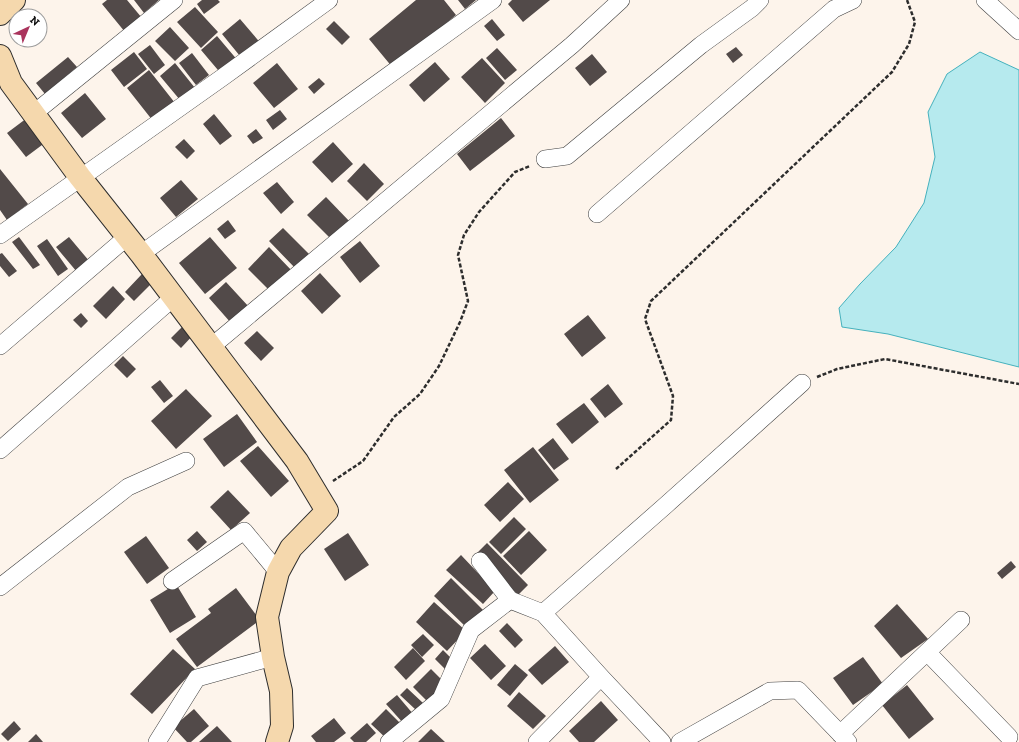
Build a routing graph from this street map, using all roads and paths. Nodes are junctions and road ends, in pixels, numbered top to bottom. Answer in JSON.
{"nodes":[{"id":1,"x":14,"y":0,"type":"edge"},
{"id":2,"x":174,"y":0,"type":"edge"},
{"id":3,"x":329,"y":0,"type":"edge"},
{"id":4,"x":493,"y":0,"type":"edge"},
{"id":5,"x":621,"y":0,"type":"edge"},
{"id":6,"x":760,"y":0,"type":"edge"},
{"id":7,"x":853,"y":0,"type":"edge"},
{"id":8,"x":907,"y":0,"type":"edge"},
{"id":9,"x":985,"y":0,"type":"edge"},
{"id":10,"x":0,"y":14,"type":"edge"},
{"id":11,"x":1019,"y":31,"type":"edge"},
{"id":12,"x":0,"y":56,"type":"edge"},
{"id":13,"x":6,"y":88,"type":"edge"},
{"id":14,"x":33,"y":114,"type":"junction"},
{"id":15,"x":545,"y":160,"type":"joint"},
{"id":16,"x":80,"y":177,"type":"junction"},
{"id":17,"x":597,"y":214,"type":"dead end"},
{"id":18,"x":0,"y":235,"type":"edge"},
{"id":19,"x":127,"y":237,"type":"junction"},
{"id":20,"x":141,"y":254,"type":"junction"},
{"id":21,"x":174,"y":297,"type":"junction"},
{"id":22,"x":0,"y":346,"type":"edge"},
{"id":23,"x":211,"y":347,"type":"junction"},
{"id":24,"x":802,"y":383,"type":"joint"},
{"id":25,"x":1019,"y":384,"type":"edge"},
{"id":26,"x":0,"y":450,"type":"edge"},
{"id":27,"x":186,"y":461,"type":"dead end"},
{"id":28,"x":616,"y":469,"type":"dead end"},
{"id":29,"x":316,"y":492,"type":"junction"},
{"id":30,"x":480,"y":561,"type":"dead end"},
{"id":31,"x":278,"y":572,"type":"junction"},
{"id":32,"x":172,"y":581,"type":"dead end"},
{"id":33,"x":0,"y":587,"type":"edge"},
{"id":34,"x":510,"y":600,"type":"junction"},
{"id":35,"x":543,"y":613,"type":"junction"},
{"id":36,"x":961,"y":620,"type":"dead end"},
{"id":37,"x":927,"y":652,"type":"junction"},
{"id":38,"x":273,"y":657,"type":"junction"},
{"id":39,"x":601,"y":677,"type":"junction"},
{"id":40,"x":1009,"y":736,"type":"dead end"},
{"id":41,"x":844,"y":738,"type":"edge"},
{"id":42,"x":157,"y":742,"type":"edge"},
{"id":43,"x":277,"y":742,"type":"edge"},
{"id":44,"x":389,"y":742,"type":"edge"},
{"id":45,"x":537,"y":742,"type":"edge"},
{"id":46,"x":662,"y":742,"type":"edge"},
{"id":47,"x":680,"y":742,"type":"edge"}],
"edges":[{"from":1,"to":10,"type":"street"},
{"from":2,"to":14,"type":"street"},
{"from":3,"to":16,"type":"street"},
{"from":4,"to":20,"type":"street"},
{"from":5,"to":23,"type":"street"},
{"from":6,"to":15,"type":"street"},
{"from":7,"to":17,"type":"street"},
{"from":8,"to":28,"type":"path"},
{"from":9,"to":11,"type":"street"},
{"from":12,"to":13,"type":"street"},
{"from":13,"to":14,"type":"street"},
{"from":14,"to":16,"type":"street"},
{"from":15,"to":29,"type":"path"},
{"from":16,"to":18,"type":"street"},
{"from":16,"to":19,"type":"street"},
{"from":19,"to":20,"type":"street"},
{"from":19,"to":22,"type":"street"},
{"from":20,"to":21,"type":"street"},
{"from":21,"to":23,"type":"street"},
{"from":21,"to":26,"type":"street"},
{"from":23,"to":29,"type":"street"},
{"from":24,"to":25,"type":"path"},
{"from":24,"to":35,"type":"street"},
{"from":27,"to":33,"type":"street"},
{"from":29,"to":31,"type":"street"},
{"from":30,"to":34,"type":"street"},
{"from":31,"to":32,"type":"street"},
{"from":31,"to":38,"type":"street"},
{"from":34,"to":35,"type":"street"},
{"from":34,"to":44,"type":"street"},
{"from":35,"to":39,"type":"street"},
{"from":36,"to":37,"type":"street"},
{"from":37,"to":40,"type":"street"},
{"from":37,"to":41,"type":"street"},
{"from":38,"to":42,"type":"street"},
{"from":38,"to":43,"type":"street"},
{"from":39,"to":45,"type":"street"},
{"from":39,"to":46,"type":"street"},
{"from":41,"to":47,"type":"street"}]}
